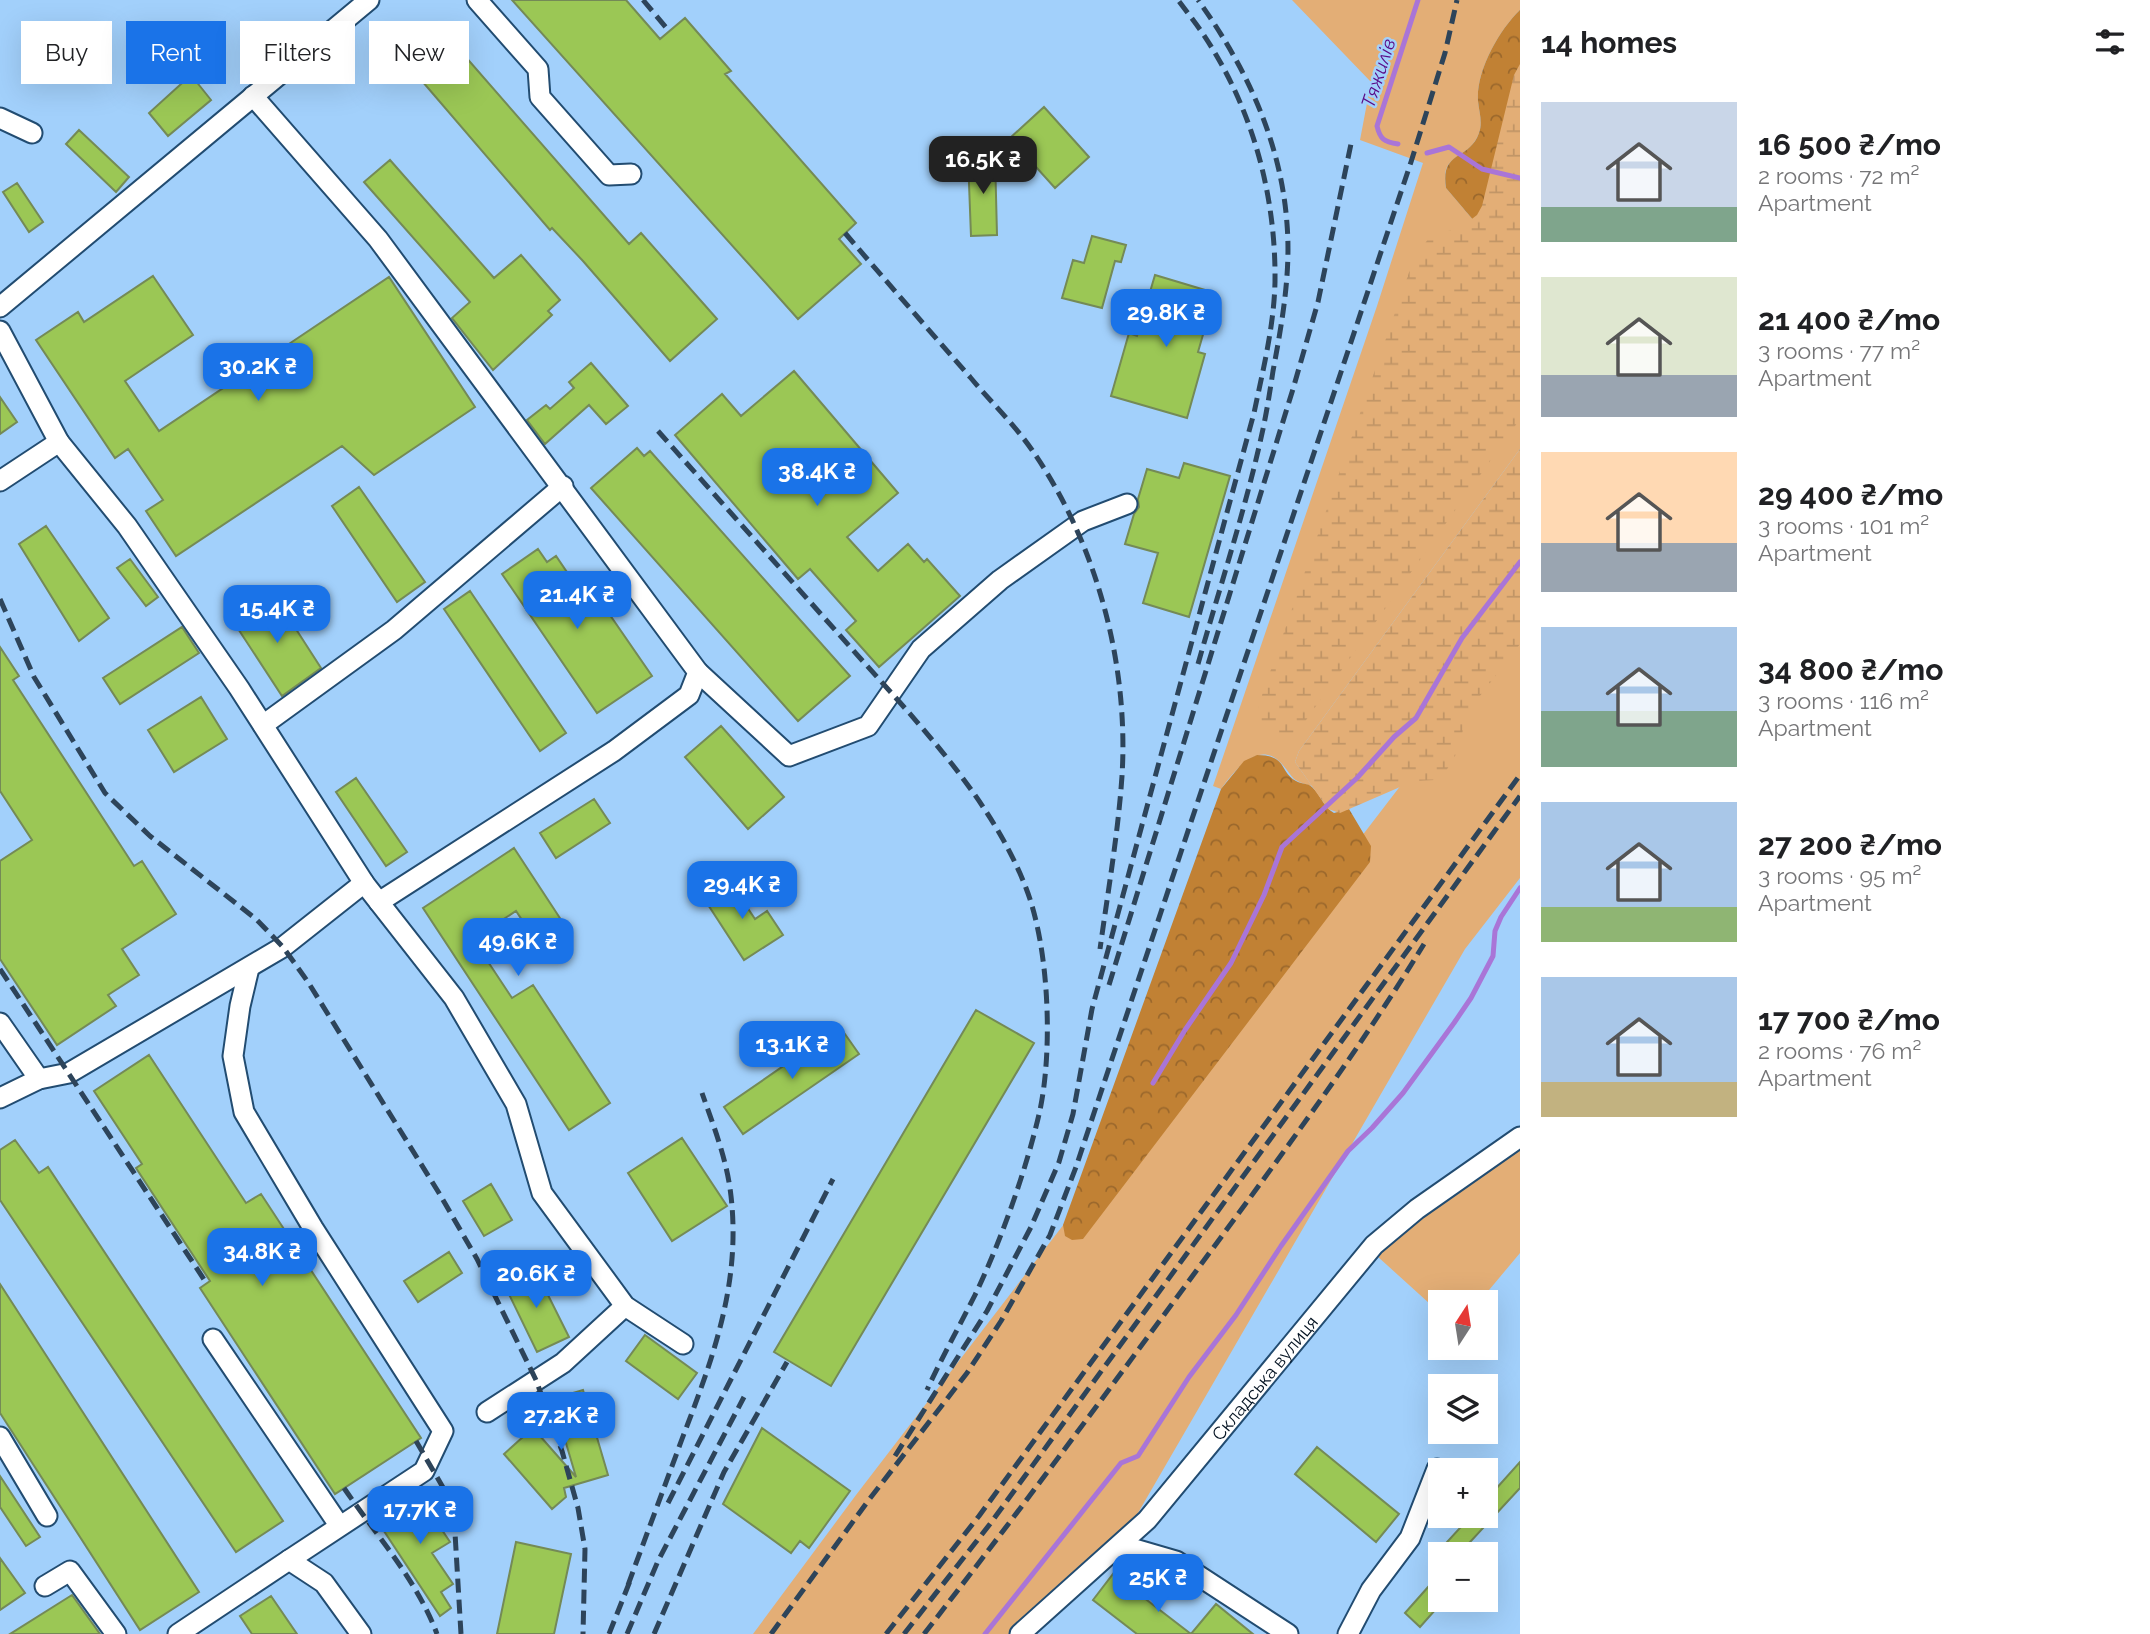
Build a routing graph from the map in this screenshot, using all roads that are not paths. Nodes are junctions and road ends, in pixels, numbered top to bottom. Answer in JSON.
{"nodes":[{"id":1,"x":369,"y":0,"type":"edge"},
{"id":2,"x":477,"y":0,"type":"edge"},
{"id":3,"x":253,"y":96,"type":"junction"},
{"id":4,"x":0,"y":118,"type":"edge"},
{"id":5,"x":32,"y":133,"type":"dead end"},
{"id":6,"x":631,"y":174,"type":"dead end"},
{"id":7,"x":0,"y":307,"type":"edge"},
{"id":8,"x":0,"y":331,"type":"edge"},
{"id":9,"x":59,"y":442,"type":"junction"},
{"id":10,"x":0,"y":481,"type":"edge"},
{"id":11,"x":563,"y":486,"type":"junction"},
{"id":12,"x":1127,"y":503,"type":"dead end"},
{"id":13,"x":698,"y":672,"type":"junction"},
{"id":14,"x":263,"y":725,"type":"junction"},
{"id":15,"x":364,"y":883,"type":"junction"},
{"id":16,"x":379,"y":902,"type":"junction"},
{"id":17,"x":248,"y":968,"type":"junction"},
{"id":18,"x":0,"y":1023,"type":"edge"},
{"id":19,"x":39,"y":1079,"type":"junction"},
{"id":20,"x":0,"y":1098,"type":"edge"},
{"id":21,"x":1520,"y":1137,"type":"edge"},
{"id":22,"x":625,"y":1306,"type":"junction"},
{"id":23,"x":214,"y":1339,"type":"dead end"},
{"id":24,"x":683,"y":1345,"type":"dead end"},
{"id":25,"x":487,"y":1412,"type":"dead end"},
{"id":26,"x":0,"y":1437,"type":"edge"},
{"id":27,"x":1428,"y":1492,"type":"edge"},
{"id":28,"x":47,"y":1516,"type":"dead end"},
{"id":29,"x":339,"y":1525,"type":"junction"},
{"id":30,"x":1121,"y":1545,"type":"junction"},
{"id":31,"x":289,"y":1560,"type":"junction"},
{"id":32,"x":45,"y":1586,"type":"dead end"},
{"id":33,"x":117,"y":1634,"type":"edge"},
{"id":34,"x":178,"y":1634,"type":"edge"},
{"id":35,"x":361,"y":1634,"type":"edge"},
{"id":36,"x":1020,"y":1634,"type":"edge"},
{"id":37,"x":1288,"y":1634,"type":"edge"},
{"id":38,"x":1348,"y":1634,"type":"edge"}],
"edges":[{"from":1,"to":3,"type":"street"},
{"from":2,"to":6,"type":"street"},
{"from":3,"to":7,"type":"street"},
{"from":3,"to":11,"type":"street"},
{"from":4,"to":5,"type":"street"},
{"from":8,"to":9,"type":"street"},
{"from":9,"to":10,"type":"street"},
{"from":9,"to":14,"type":"street"},
{"from":11,"to":13,"type":"street"},
{"from":11,"to":14,"type":"street"},
{"from":12,"to":13,"type":"street"},
{"from":13,"to":16,"type":"street"},
{"from":14,"to":15,"type":"street"},
{"from":15,"to":16,"type":"street"},
{"from":15,"to":17,"type":"street"},
{"from":16,"to":22,"type":"street"},
{"from":17,"to":19,"type":"street"},
{"from":17,"to":29,"type":"street"},
{"from":18,"to":19,"type":"street"},
{"from":19,"to":20,"type":"street"},
{"from":21,"to":30,"type":"street","name":"Складська вулиця"},
{"from":22,"to":24,"type":"street"},
{"from":22,"to":25,"type":"street"},
{"from":23,"to":29,"type":"street"},
{"from":26,"to":28,"type":"street"},
{"from":27,"to":38,"type":"street"},
{"from":29,"to":31,"type":"street"},
{"from":30,"to":36,"type":"street","name":"Складська вулиця"},
{"from":30,"to":37,"type":"street"},
{"from":31,"to":34,"type":"street"},
{"from":31,"to":35,"type":"street"},
{"from":32,"to":33,"type":"street"}]}
